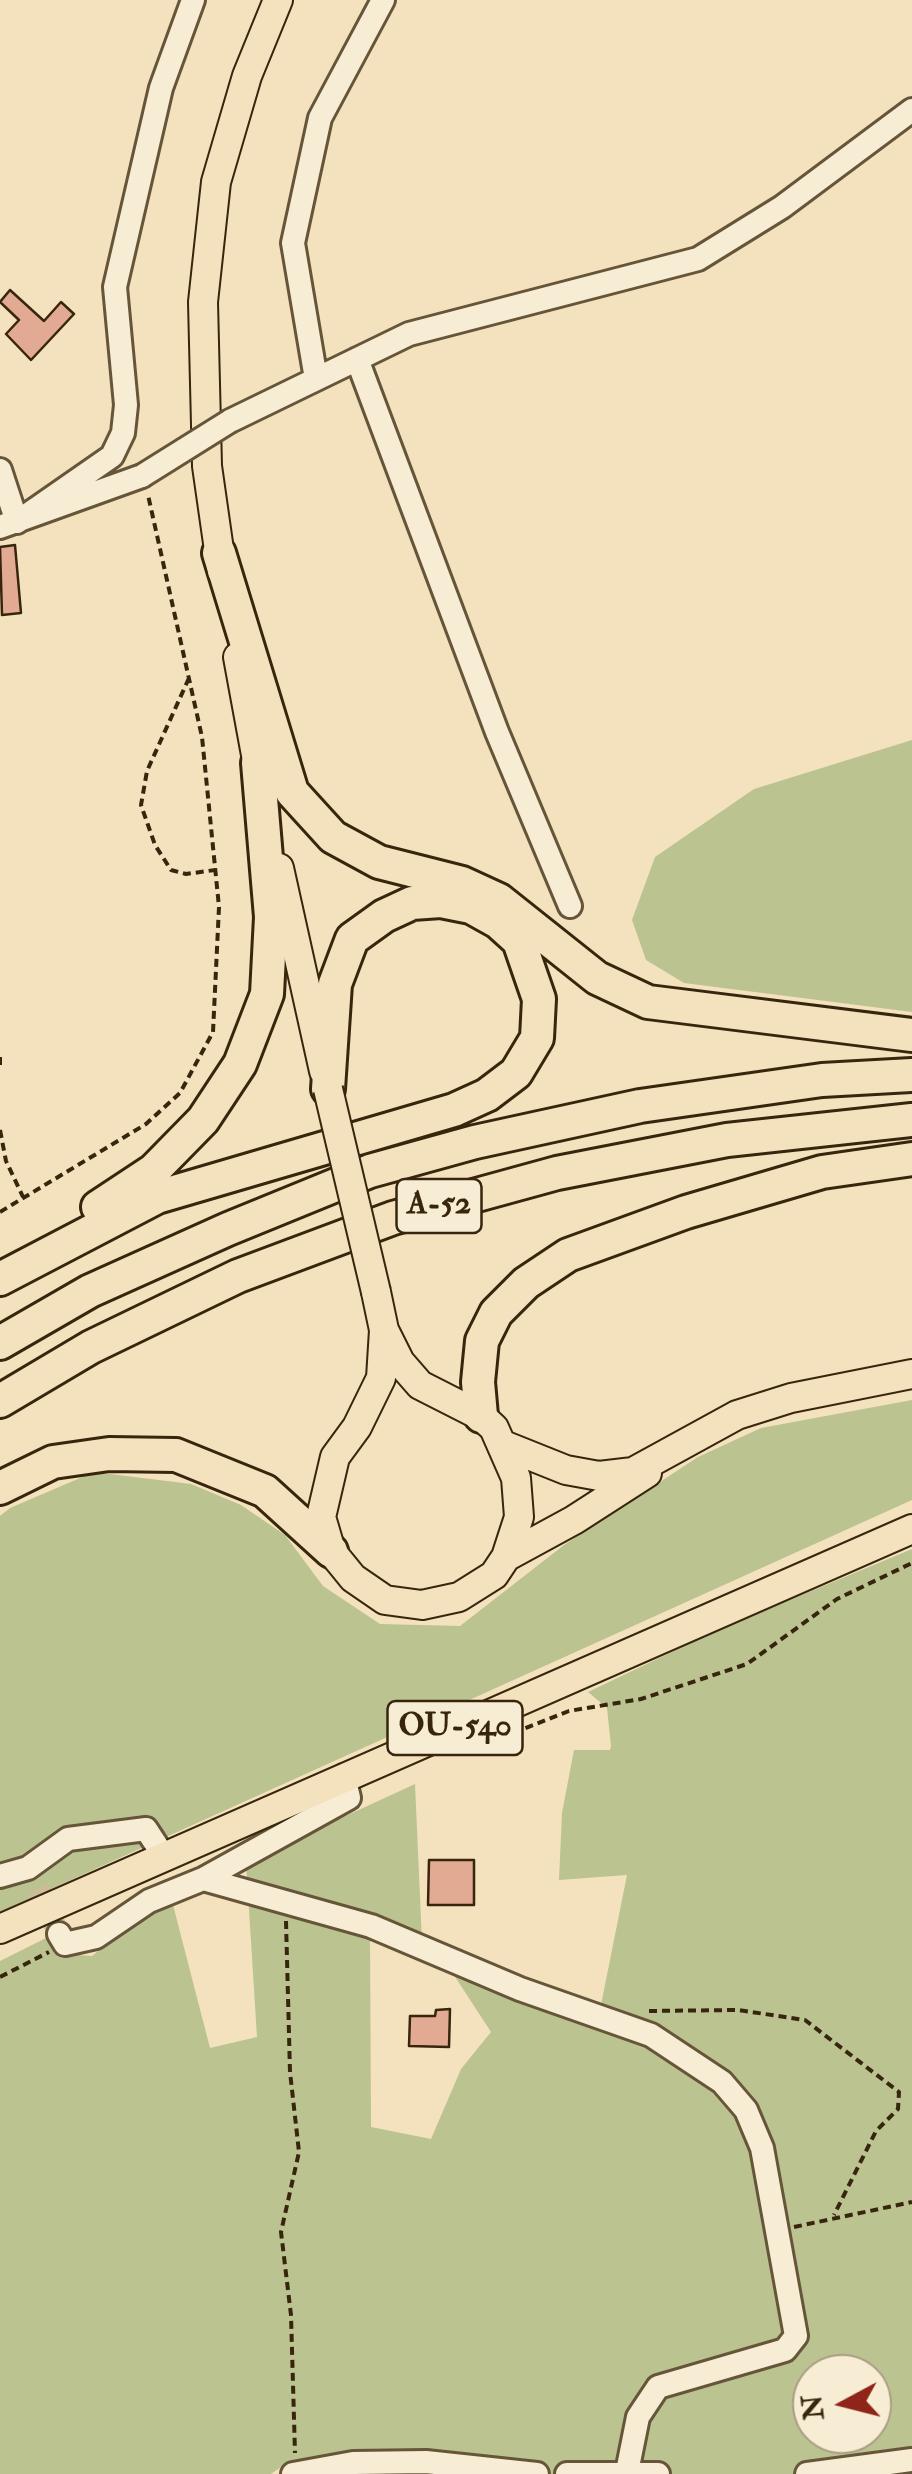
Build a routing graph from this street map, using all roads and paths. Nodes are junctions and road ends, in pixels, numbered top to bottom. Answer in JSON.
{"nodes":[{"id":1,"x":194,"y":0,"type":"edge"},
{"id":2,"x":278,"y":0,"type":"edge"},
{"id":3,"x":383,"y":0,"type":"edge"},
{"id":4,"x":912,"y":110,"type":"edge"},
{"id":5,"x":357,"y":359,"type":"junction"},
{"id":6,"x":316,"y":379,"type":"junction"},
{"id":7,"x":0,"y":470,"type":"edge"},
{"id":8,"x":142,"y":476,"type":"junction"},
{"id":9,"x":8,"y":525,"type":"edge"},
{"id":10,"x":219,"y":553,"type":"junction"},
{"id":11,"x":189,"y":678,"type":"junction"},
{"id":12,"x":258,"y":764,"type":"junction"},
{"id":13,"x":215,"y":870,"type":"junction"},
{"id":14,"x":570,"y":906,"type":"dead end"},
{"id":15,"x":912,"y":1035,"type":"edge"},
{"id":16,"x":0,"y":1057,"type":"edge"},
{"id":17,"x":0,"y":1068,"type":"edge"},
{"id":18,"x":912,"y":1075,"type":"edge"},
{"id":19,"x":328,"y":1089,"type":"junction"},
{"id":20,"x":912,"y":1120,"type":"edge"},
{"id":21,"x":0,"y":1130,"type":"edge"},
{"id":22,"x":912,"y":1158,"type":"edge"},
{"id":23,"x":23,"y":1198,"type":"junction"},
{"id":24,"x":0,"y":1212,"type":"edge"},
{"id":25,"x":0,"y":1276,"type":"edge"},
{"id":26,"x":384,"y":1330,"type":"junction"},
{"id":27,"x":0,"y":1343,"type":"edge"},
{"id":28,"x":912,"y":1374,"type":"edge"},
{"id":29,"x":0,"y":1401,"type":"edge"},
{"id":30,"x":481,"y":1416,"type":"junction"},
{"id":31,"x":506,"y":1446,"type":"junction"},
{"id":32,"x":675,"y":1450,"type":"junction"},
{"id":33,"x":0,"y":1488,"type":"edge"},
{"id":34,"x":912,"y":1529,"type":"edge"},
{"id":35,"x":331,"y":1551,"type":"junction"},
{"id":36,"x":506,"y":1557,"type":"junction"},
{"id":37,"x":912,"y":1563,"type":"edge"},
{"id":38,"x":458,"y":1755,"type":"dead end"},
{"id":39,"x":344,"y":1776,"type":"junction"},
{"id":40,"x":163,"y":1855,"type":"junction"},
{"id":41,"x":0,"y":1876,"type":"edge"},
{"id":42,"x":203,"y":1879,"type":"junction"},
{"id":43,"x":285,"y":1903,"type":"junction"},
{"id":44,"x":0,"y":1929,"type":"edge"},
{"id":45,"x":62,"y":1939,"type":"joint"},
{"id":46,"x":0,"y":1977,"type":"edge"},
{"id":47,"x":618,"y":2023,"type":"junction"},
{"id":48,"x":912,"y":2202,"type":"edge"},
{"id":49,"x":834,"y":2215,"type":"junction"},
{"id":50,"x":776,"y":2233,"type":"junction"},
{"id":51,"x":912,"y":2460,"type":"edge"},
{"id":52,"x":627,"y":2472,"type":"edge"},
{"id":53,"x":294,"y":2473,"type":"edge"},
{"id":54,"x":537,"y":2474,"type":"edge"},
{"id":55,"x":567,"y":2474,"type":"edge"},
{"id":56,"x":658,"y":2474,"type":"edge"},
{"id":57,"x":808,"y":2474,"type":"edge"}],
"edges":[{"from":1,"to":9,"type":"street"},
{"from":2,"to":10,"type":"main road"},
{"from":3,"to":6,"type":"street"},
{"from":4,"to":5,"type":"street"},
{"from":5,"to":6,"type":"street"},
{"from":5,"to":14,"type":"street"},
{"from":6,"to":8,"type":"street","bridge":true},
{"from":7,"to":9,"type":"street"},
{"from":8,"to":9,"type":"street"},
{"from":8,"to":11,"type":"path"},
{"from":10,"to":12,"type":"main road"},
{"from":10,"to":15,"type":"highway"},
{"from":11,"to":13,"type":"path"},
{"from":11,"to":13,"type":"path"},
{"from":12,"to":19,"type":"main road"},
{"from":12,"to":25,"type":"highway"},
{"from":13,"to":23,"type":"path"},
{"from":16,"to":17,"type":"path"},
{"from":18,"to":27,"type":"highway","number":"A-52"},
{"from":19,"to":25,"type":"highway"},
{"from":19,"to":26,"type":"main road","bridge":true},
{"from":20,"to":29,"type":"highway","number":"A-52"},
{"from":21,"to":23,"type":"path"},
{"from":22,"to":30,"type":"highway"},
{"from":23,"to":24,"type":"path"},
{"from":26,"to":30,"type":"main road"},
{"from":26,"to":35,"type":"main road"},
{"from":28,"to":32,"type":"main road"},
{"from":30,"to":31,"type":"main road"},
{"from":31,"to":32,"type":"main road"},
{"from":31,"to":36,"type":"main road"},
{"from":32,"to":36,"type":"main road"},
{"from":33,"to":35,"type":"highway"},
{"from":34,"to":39,"type":"main road","number":"OU-540"},
{"from":35,"to":36,"type":"main road"},
{"from":37,"to":38,"type":"path"},
{"from":39,"to":40,"type":"main road","number":"OU-540"},
{"from":39,"to":42,"type":"street"},
{"from":40,"to":41,"type":"street"},
{"from":40,"to":44,"type":"main road","number":"OU-540"},
{"from":42,"to":43,"type":"street"},
{"from":42,"to":45,"type":"street"},
{"from":43,"to":47,"type":"street"},
{"from":43,"to":53,"type":"path"},
{"from":45,"to":46,"type":"path"},
{"from":47,"to":49,"type":"path"},
{"from":47,"to":50,"type":"street"},
{"from":48,"to":49,"type":"path"},
{"from":49,"to":50,"type":"path"},
{"from":50,"to":52,"type":"street"},
{"from":51,"to":57,"type":"street"},
{"from":52,"to":55,"type":"street"},
{"from":52,"to":56,"type":"street"},
{"from":53,"to":54,"type":"street"}]}
